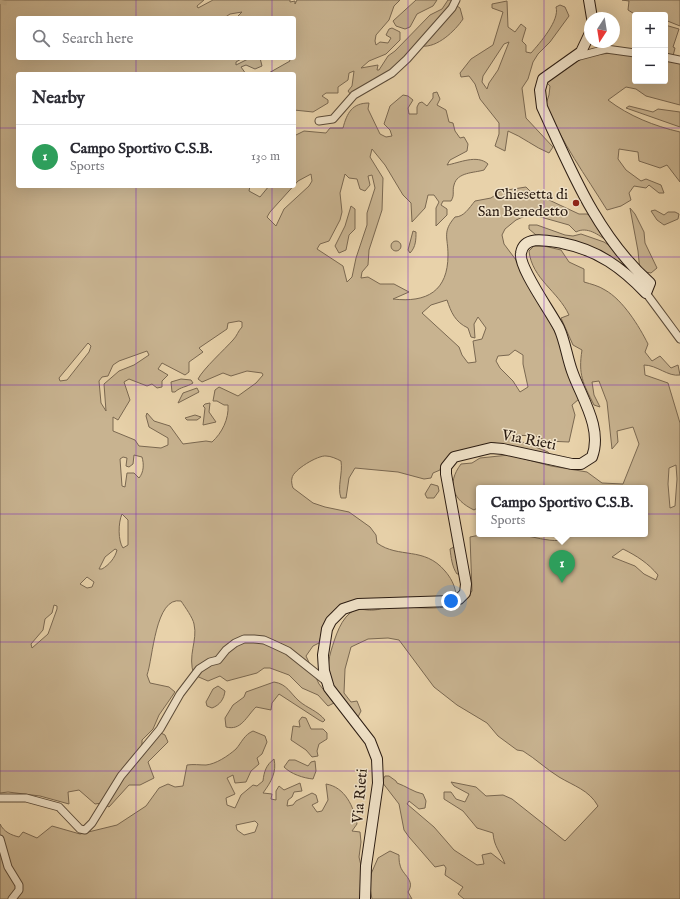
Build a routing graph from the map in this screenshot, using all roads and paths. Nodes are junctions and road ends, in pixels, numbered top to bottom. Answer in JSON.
{"nodes":[{"id":1,"x":456,"y":0,"type":"edge"},
{"id":2,"x":589,"y":0,"type":"edge"},
{"id":3,"x":591,"y":12,"type":"edge"},
{"id":4,"x":584,"y":46,"type":"edge"},
{"id":5,"x":632,"y":53,"type":"edge"},
{"id":6,"x":574,"y":58,"type":"junction"},
{"id":7,"x":668,"y":58,"type":"edge"},
{"id":8,"x":680,"y":60,"type":"edge"},
{"id":9,"x":319,"y":121,"type":"dead end"},
{"id":10,"x":646,"y":293,"type":"junction"},
{"id":11,"x":680,"y":339,"type":"edge"},
{"id":12,"x":327,"y":682,"type":"junction"},
{"id":13,"x":0,"y":798,"type":"edge"},
{"id":14,"x":0,"y":839,"type":"edge"},
{"id":15,"x":12,"y":899,"type":"edge"},
{"id":16,"x":365,"y":899,"type":"edge"}],
"edges":[{"from":1,"to":9,"type":"street"},
{"from":2,"to":3,"type":"street"},
{"from":4,"to":6,"type":"street"},
{"from":5,"to":6,"type":"street"},
{"from":6,"to":10,"type":"street"},
{"from":7,"to":8,"type":"street"},
{"from":10,"to":11,"type":"street"},
{"from":10,"to":12,"type":"street","name":"Via Rieti"},
{"from":12,"to":13,"type":"street"},
{"from":12,"to":16,"type":"street","name":"Via Rieti"},
{"from":14,"to":15,"type":"street"}]}
